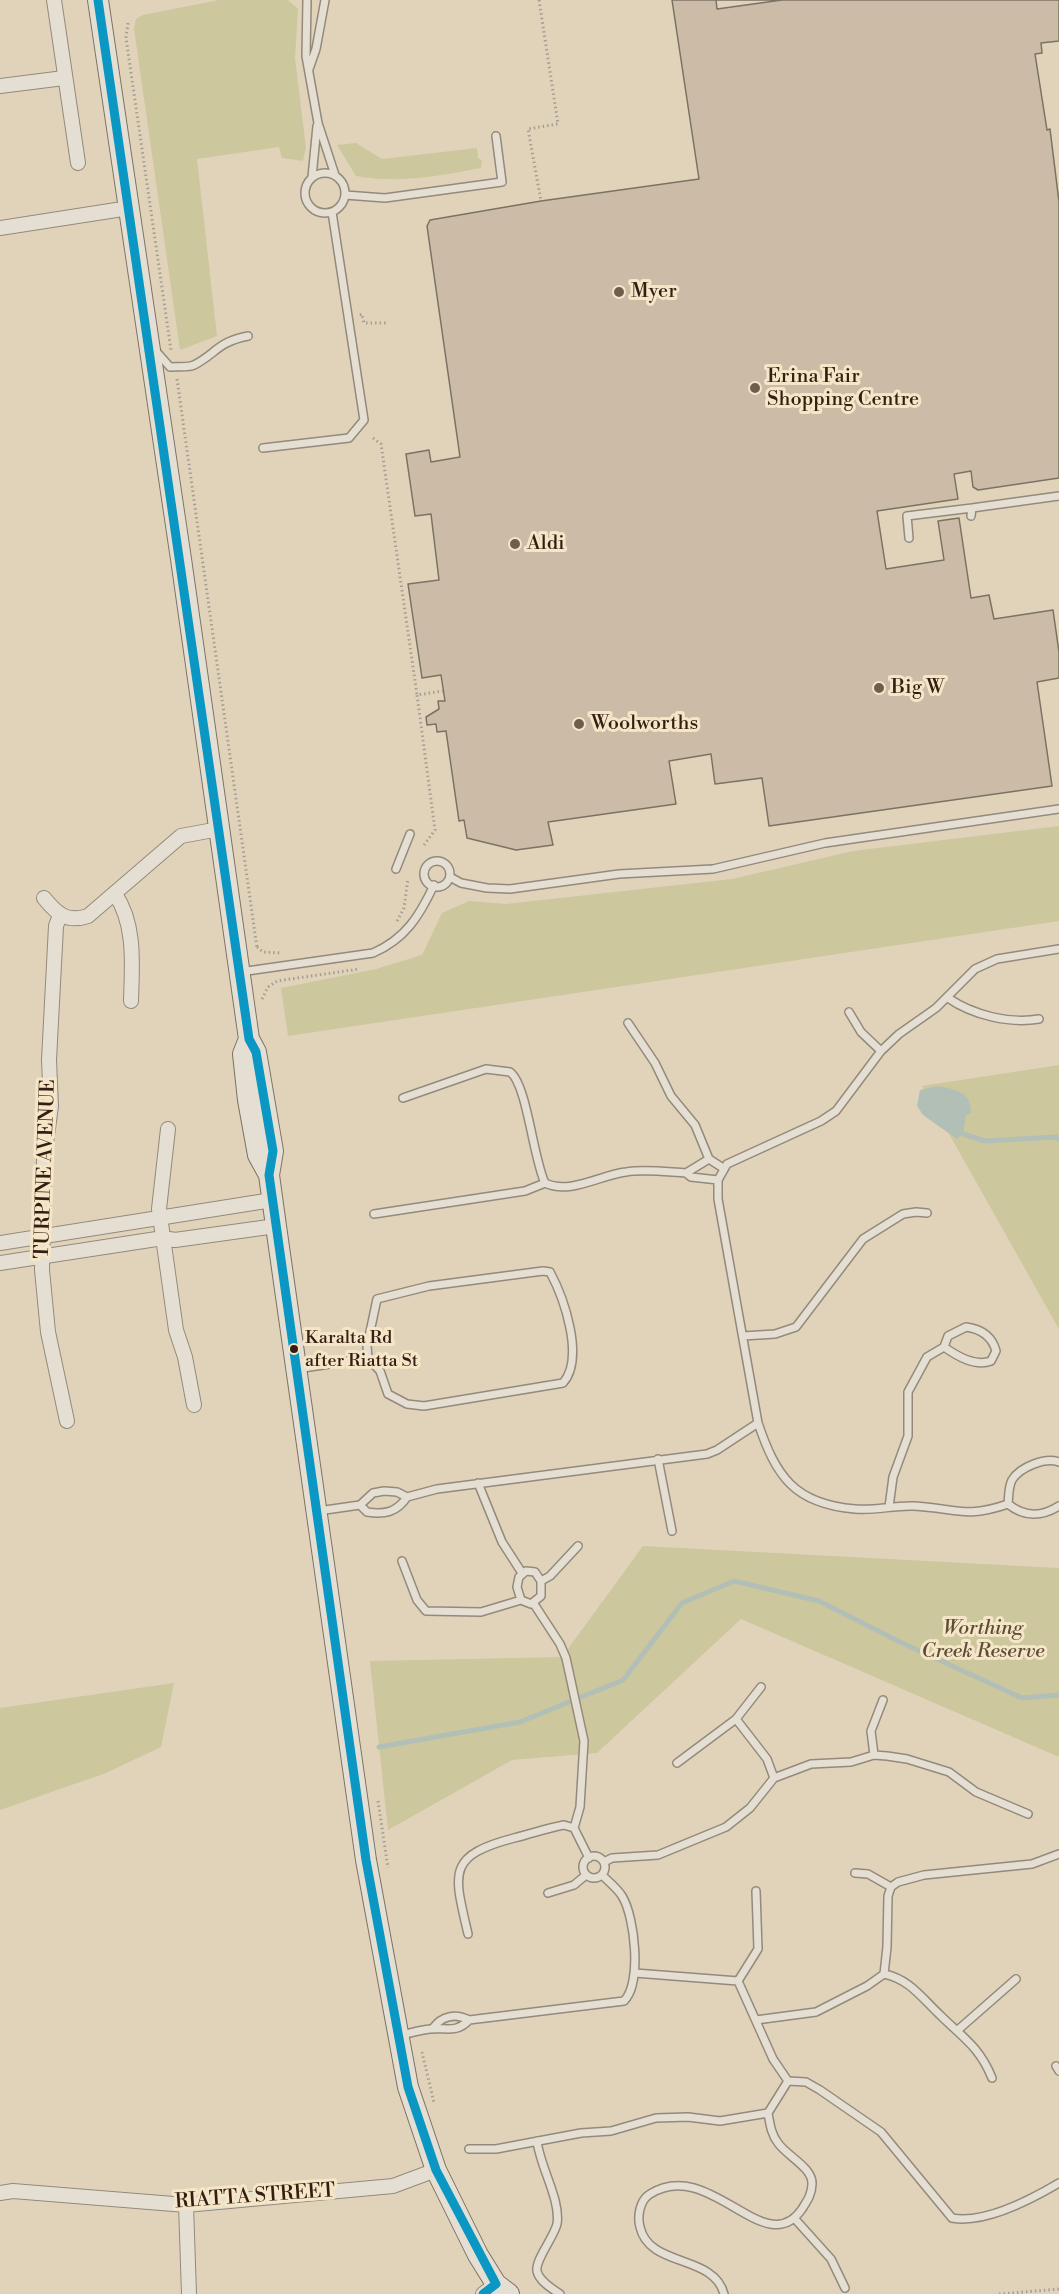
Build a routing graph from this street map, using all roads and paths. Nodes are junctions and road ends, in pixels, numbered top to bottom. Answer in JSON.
{"nodes":[{"id":1,"x":54,"y":0,"type":"edge"},
{"id":2,"x":98,"y":0,"type":"edge"},
{"id":3,"x":308,"y":0,"type":"edge"},
{"id":4,"x":325,"y":0,"type":"edge"},
{"id":5,"x":540,"y":0,"type":"edge"},
{"id":6,"x":128,"y":22,"type":"dead end"},
{"id":7,"x":309,"y":72,"type":"junction"},
{"id":8,"x":64,"y":78,"type":"junction"},
{"id":9,"x":0,"y":86,"type":"edge"},
{"id":10,"x":318,"y":123,"type":"junction"},
{"id":11,"x":496,"y":136,"type":"dead end"},
{"id":12,"x":78,"y":163,"type":"dead end"},
{"id":13,"x":335,"y":175,"type":"junction"},
{"id":14,"x":312,"y":177,"type":"junction"},
{"id":15,"x":345,"y":195,"type":"junction"},
{"id":16,"x":541,"y":201,"type":"dead end"},
{"id":17,"x":129,"y":208,"type":"junction"},
{"id":18,"x":332,"y":212,"type":"junction"},
{"id":19,"x":0,"y":228,"type":"edge"},
{"id":20,"x":360,"y":315,"type":"dead end"},
{"id":21,"x":386,"y":323,"type":"dead end"},
{"id":22,"x":248,"y":336,"type":"dead end"},
{"id":23,"x":149,"y":344,"type":"junction"},
{"id":24,"x":174,"y":356,"type":"dead end"},
{"id":25,"x":177,"y":377,"type":"dead end"},
{"id":26,"x":373,"y":438,"type":"dead end"},
{"id":27,"x":263,"y":448,"type":"dead end"},
{"id":28,"x":1059,"y":496,"type":"edge"},
{"id":29,"x":972,"y":508,"type":"junction"},
{"id":30,"x":971,"y":516,"type":"dead end"},
{"id":31,"x":909,"y":538,"type":"dead end"},
{"id":32,"x":443,"y":691,"type":"dead end"},
{"id":33,"x":417,"y":695,"type":"junction"},
{"id":34,"x":1059,"y":808,"type":"edge"},
{"id":35,"x":219,"y":829,"type":"junction"},
{"id":36,"x":410,"y":834,"type":"dead end"},
{"id":37,"x":424,"y":845,"type":"dead end"},
{"id":38,"x":396,"y":869,"type":"dead end"},
{"id":39,"x":450,"y":877,"type":"junction"},
{"id":40,"x":408,"y":878,"type":"dead end"},
{"id":41,"x":434,"y":885,"type":"junction"},
{"id":42,"x":115,"y":894,"type":"junction"},
{"id":43,"x":44,"y":898,"type":"dead end"},
{"id":44,"x":60,"y":915,"type":"junction"},
{"id":45,"x":396,"y":922,"type":"dead end"},
{"id":46,"x":257,"y":948,"type":"dead end"},
{"id":47,"x":1059,"y":949,"type":"edge"},
{"id":48,"x":359,"y":969,"type":"dead end"},
{"id":49,"x":240,"y":972,"type":"junction"},
{"id":50,"x":948,"y":998,"type":"junction"},
{"id":51,"x":131,"y":1001,"type":"dead end"},
{"id":52,"x":264,"y":1011,"type":"dead end"},
{"id":53,"x":849,"y":1012,"type":"dead end"},
{"id":54,"x":1039,"y":1019,"type":"dead end"},
{"id":55,"x":627,"y":1023,"type":"dead end"},
{"id":56,"x":881,"y":1051,"type":"junction"},
{"id":57,"x":403,"y":1098,"type":"dead end"},
{"id":58,"x":168,"y":1129,"type":"dead end"},
{"id":59,"x":710,"y":1159,"type":"junction"},
{"id":60,"x":723,"y":1168,"type":"junction"},
{"id":61,"x":686,"y":1173,"type":"junction"},
{"id":62,"x":718,"y":1180,"type":"junction"},
{"id":63,"x":545,"y":1184,"type":"junction"},
{"id":64,"x":272,"y":1200,"type":"junction"},
{"id":65,"x":927,"y":1213,"type":"dead end"},
{"id":66,"x":374,"y":1214,"type":"dead end"},
{"id":67,"x":160,"y":1219,"type":"junction"},
{"id":68,"x":276,"y":1226,"type":"junction"},
{"id":69,"x":42,"y":1237,"type":"junction"},
{"id":70,"x":163,"y":1238,"type":"junction"},
{"id":71,"x":0,"y":1243,"type":"edge"},
{"id":72,"x":42,"y":1256,"type":"junction"},
{"id":73,"x":0,"y":1263,"type":"edge"},
{"id":74,"x":743,"y":1336,"type":"junction"},
{"id":75,"x":944,"y":1347,"type":"junction"},
{"id":76,"x":368,"y":1358,"type":"junction"},
{"id":77,"x":296,"y":1370,"type":"junction"},
{"id":78,"x":194,"y":1405,"type":"dead end"},
{"id":79,"x":67,"y":1421,"type":"dead end"},
{"id":80,"x":758,"y":1423,"type":"junction"},
{"id":81,"x":658,"y":1459,"type":"junction"},
{"id":82,"x":1059,"y":1462,"type":"edge"},
{"id":83,"x":478,"y":1483,"type":"junction"},
{"id":84,"x":407,"y":1497,"type":"junction"},
{"id":85,"x":1008,"y":1504,"type":"junction"},
{"id":86,"x":360,"y":1505,"type":"junction"},
{"id":87,"x":1059,"y":1506,"type":"edge"},
{"id":88,"x":889,"y":1507,"type":"junction"},
{"id":89,"x":316,"y":1512,"type":"junction"},
{"id":90,"x":672,"y":1531,"type":"dead end"},
{"id":91,"x":578,"y":1546,"type":"dead end"},
{"id":92,"x":402,"y":1561,"type":"dead end"},
{"id":93,"x":522,"y":1573,"type":"junction"},
{"id":94,"x":541,"y":1581,"type":"junction"},
{"id":95,"x":521,"y":1600,"type":"junction"},
{"id":96,"x":534,"y":1604,"type":"junction"},
{"id":97,"x":761,"y":1687,"type":"dead end"},
{"id":98,"x":883,"y":1700,"type":"dead end"},
{"id":99,"x":736,"y":1719,"type":"junction"},
{"id":100,"x":874,"y":1755,"type":"junction"},
{"id":101,"x":677,"y":1763,"type":"dead end"},
{"id":102,"x":774,"y":1778,"type":"junction"},
{"id":103,"x":378,"y":1800,"type":"dead end"},
{"id":104,"x":1028,"y":1814,"type":"dead end"},
{"id":105,"x":574,"y":1828,"type":"junction"},
{"id":106,"x":1059,"y":1854,"type":"edge"},
{"id":107,"x":589,"y":1858,"type":"junction"},
{"id":108,"x":604,"y":1862,"type":"junction"},
{"id":109,"x":855,"y":1873,"type":"dead end"},
{"id":110,"x":586,"y":1875,"type":"junction"},
{"id":111,"x":602,"y":1875,"type":"junction"},
{"id":112,"x":389,"y":1879,"type":"dead end"},
{"id":113,"x":891,"y":1887,"type":"junction"},
{"id":114,"x":756,"y":1891,"type":"dead end"},
{"id":115,"x":548,"y":1893,"type":"dead end"},
{"id":116,"x":468,"y":1934,"type":"dead end"},
{"id":117,"x":635,"y":1973,"type":"junction"},
{"id":118,"x":884,"y":1974,"type":"junction"},
{"id":119,"x":1016,"y":1979,"type":"dead end"},
{"id":120,"x":738,"y":1981,"type":"junction"},
{"id":121,"x":469,"y":2020,"type":"junction"},
{"id":122,"x":756,"y":2020,"type":"junction"},
{"id":123,"x":433,"y":2028,"type":"junction"},
{"id":124,"x":958,"y":2029,"type":"junction"},
{"id":125,"x":417,"y":2031,"type":"junction"},
{"id":126,"x":398,"y":2036,"type":"junction"},
{"id":127,"x":992,"y":2078,"type":"dead end"},
{"id":128,"x":788,"y":2081,"type":"junction"},
{"id":129,"x":436,"y":2110,"type":"dead end"},
{"id":130,"x":768,"y":2113,"type":"junction"},
{"id":131,"x":537,"y":2141,"type":"junction"},
{"id":132,"x":469,"y":2149,"type":"dead end"},
{"id":133,"x":436,"y":2170,"type":"junction"},
{"id":134,"x":1059,"y":2183,"type":"edge"},
{"id":135,"x":0,"y":2193,"type":"edge"},
{"id":136,"x":186,"y":2205,"type":"junction"},
{"id":137,"x":795,"y":2219,"type":"junction"},
{"id":138,"x":845,"y":2288,"type":"dead end"},
{"id":139,"x":1059,"y":2289,"type":"edge"},
{"id":140,"x":496,"y":2290,"type":"edge"},
{"id":141,"x":189,"y":2294,"type":"edge"},
{"id":142,"x":560,"y":2294,"type":"edge"},
{"id":143,"x":724,"y":2294,"type":"edge"},
{"id":144,"x":999,"y":2294,"type":"edge"}],
"edges":[{"from":1,"to":8,"type":"street"},
{"from":2,"to":17,"type":"street"},
{"from":3,"to":7,"type":"lane"},
{"from":4,"to":7,"type":"lane"},
{"from":5,"to":16,"type":"path"},
{"from":6,"to":24,"type":"path"},
{"from":7,"to":10,"type":"lane"},
{"from":8,"to":9,"type":"street"},
{"from":8,"to":12,"type":"street"},
{"from":10,"to":13,"type":"lane"},
{"from":10,"to":14,"type":"lane"},
{"from":11,"to":15,"type":"lane"},
{"from":13,"to":14,"type":"lane"},
{"from":13,"to":15,"type":"lane"},
{"from":14,"to":18,"type":"lane"},
{"from":15,"to":18,"type":"lane"},
{"from":17,"to":19,"type":"street"},
{"from":17,"to":23,"type":"street"},
{"from":18,"to":27,"type":"lane"},
{"from":20,"to":21,"type":"path"},
{"from":22,"to":23,"type":"lane"},
{"from":23,"to":35,"type":"street"},
{"from":25,"to":46,"type":"path"},
{"from":26,"to":33,"type":"path"},
{"from":28,"to":29,"type":"lane"},
{"from":29,"to":30,"type":"lane"},
{"from":29,"to":31,"type":"lane"},
{"from":32,"to":33,"type":"path"},
{"from":33,"to":37,"type":"path"},
{"from":34,"to":39,"type":"lane"},
{"from":35,"to":42,"type":"street"},
{"from":35,"to":49,"type":"street"},
{"from":36,"to":38,"type":"lane"},
{"from":39,"to":41,"type":"lane"},
{"from":39,"to":41,"type":"lane"},
{"from":40,"to":45,"type":"path"},
{"from":41,"to":49,"type":"lane"},
{"from":42,"to":44,"type":"street"},
{"from":42,"to":51,"type":"street"},
{"from":43,"to":44,"type":"street"},
{"from":44,"to":69,"type":"street","name":"TURPINE AVENUE"},
{"from":47,"to":50,"type":"lane"},
{"from":48,"to":52,"type":"path"},
{"from":49,"to":64,"type":"street"},
{"from":50,"to":54,"type":"lane"},
{"from":50,"to":56,"type":"lane"},
{"from":53,"to":56,"type":"lane"},
{"from":55,"to":59,"type":"lane"},
{"from":56,"to":60,"type":"lane"},
{"from":57,"to":63,"type":"lane"},
{"from":58,"to":67,"type":"street"},
{"from":59,"to":60,"type":"lane"},
{"from":59,"to":61,"type":"lane"},
{"from":60,"to":62,"type":"lane"},
{"from":61,"to":62,"type":"lane"},
{"from":61,"to":63,"type":"lane"},
{"from":62,"to":74,"type":"lane"},
{"from":63,"to":66,"type":"lane"},
{"from":64,"to":67,"type":"street"},
{"from":64,"to":68,"type":"street"},
{"from":65,"to":74,"type":"lane"},
{"from":67,"to":69,"type":"street"},
{"from":67,"to":70,"type":"street"},
{"from":68,"to":70,"type":"street"},
{"from":68,"to":77,"type":"street"},
{"from":69,"to":71,"type":"street"},
{"from":69,"to":72,"type":"street","name":"TURPINE AVENUE"},
{"from":70,"to":72,"type":"street"},
{"from":70,"to":78,"type":"street"},
{"from":72,"to":73,"type":"street"},
{"from":72,"to":79,"type":"street","name":"TURPINE AVENUE"},
{"from":74,"to":80,"type":"lane"},
{"from":75,"to":75,"type":"lane"},
{"from":75,"to":88,"type":"lane"},
{"from":76,"to":76,"type":"lane"},
{"from":76,"to":77,"type":"lane"},
{"from":77,"to":89,"type":"street"},
{"from":80,"to":81,"type":"lane"},
{"from":80,"to":88,"type":"lane"},
{"from":81,"to":83,"type":"lane"},
{"from":81,"to":90,"type":"lane"},
{"from":82,"to":85,"type":"lane"},
{"from":83,"to":84,"type":"lane"},
{"from":83,"to":93,"type":"lane"},
{"from":84,"to":86,"type":"lane"},
{"from":84,"to":86,"type":"lane"},
{"from":85,"to":87,"type":"lane"},
{"from":85,"to":88,"type":"lane"},
{"from":86,"to":89,"type":"lane"},
{"from":89,"to":126,"type":"street"},
{"from":91,"to":94,"type":"lane"},
{"from":92,"to":95,"type":"lane"},
{"from":93,"to":94,"type":"lane"},
{"from":93,"to":95,"type":"lane"},
{"from":94,"to":96,"type":"lane"},
{"from":95,"to":96,"type":"lane"},
{"from":96,"to":105,"type":"lane"},
{"from":97,"to":99,"type":"lane"},
{"from":98,"to":100,"type":"lane"},
{"from":99,"to":101,"type":"lane"},
{"from":99,"to":102,"type":"lane"},
{"from":100,"to":102,"type":"lane"},
{"from":100,"to":104,"type":"lane"},
{"from":102,"to":108,"type":"lane"},
{"from":103,"to":112,"type":"path"},
{"from":105,"to":107,"type":"lane"},
{"from":105,"to":116,"type":"lane"},
{"from":106,"to":113,"type":"lane"},
{"from":107,"to":108,"type":"lane"},
{"from":107,"to":110,"type":"lane"},
{"from":108,"to":111,"type":"lane"},
{"from":109,"to":113,"type":"lane"},
{"from":110,"to":111,"type":"lane"},
{"from":110,"to":115,"type":"lane"},
{"from":111,"to":117,"type":"lane"},
{"from":113,"to":118,"type":"lane"},
{"from":114,"to":120,"type":"lane"},
{"from":117,"to":120,"type":"lane"},
{"from":117,"to":121,"type":"lane"},
{"from":118,"to":122,"type":"lane"},
{"from":118,"to":124,"type":"lane"},
{"from":119,"to":124,"type":"lane"},
{"from":120,"to":122,"type":"lane"},
{"from":121,"to":123,"type":"lane"},
{"from":121,"to":123,"type":"lane"},
{"from":122,"to":128,"type":"lane"},
{"from":123,"to":125,"type":"lane"},
{"from":124,"to":127,"type":"lane"},
{"from":125,"to":126,"type":"lane"},
{"from":125,"to":129,"type":"path"},
{"from":126,"to":133,"type":"street"},
{"from":128,"to":130,"type":"lane"},
{"from":128,"to":134,"type":"lane"},
{"from":130,"to":131,"type":"lane"},
{"from":130,"to":137,"type":"lane"},
{"from":131,"to":132,"type":"lane"},
{"from":131,"to":142,"type":"lane"},
{"from":133,"to":136,"type":"street","name":"RIATTA STREET"},
{"from":133,"to":140,"type":"street"},
{"from":135,"to":136,"type":"street","name":"RIATTA STREET"},
{"from":136,"to":141,"type":"street"},
{"from":137,"to":138,"type":"lane"},
{"from":137,"to":143,"type":"lane"},
{"from":139,"to":144,"type":"path"}]}
